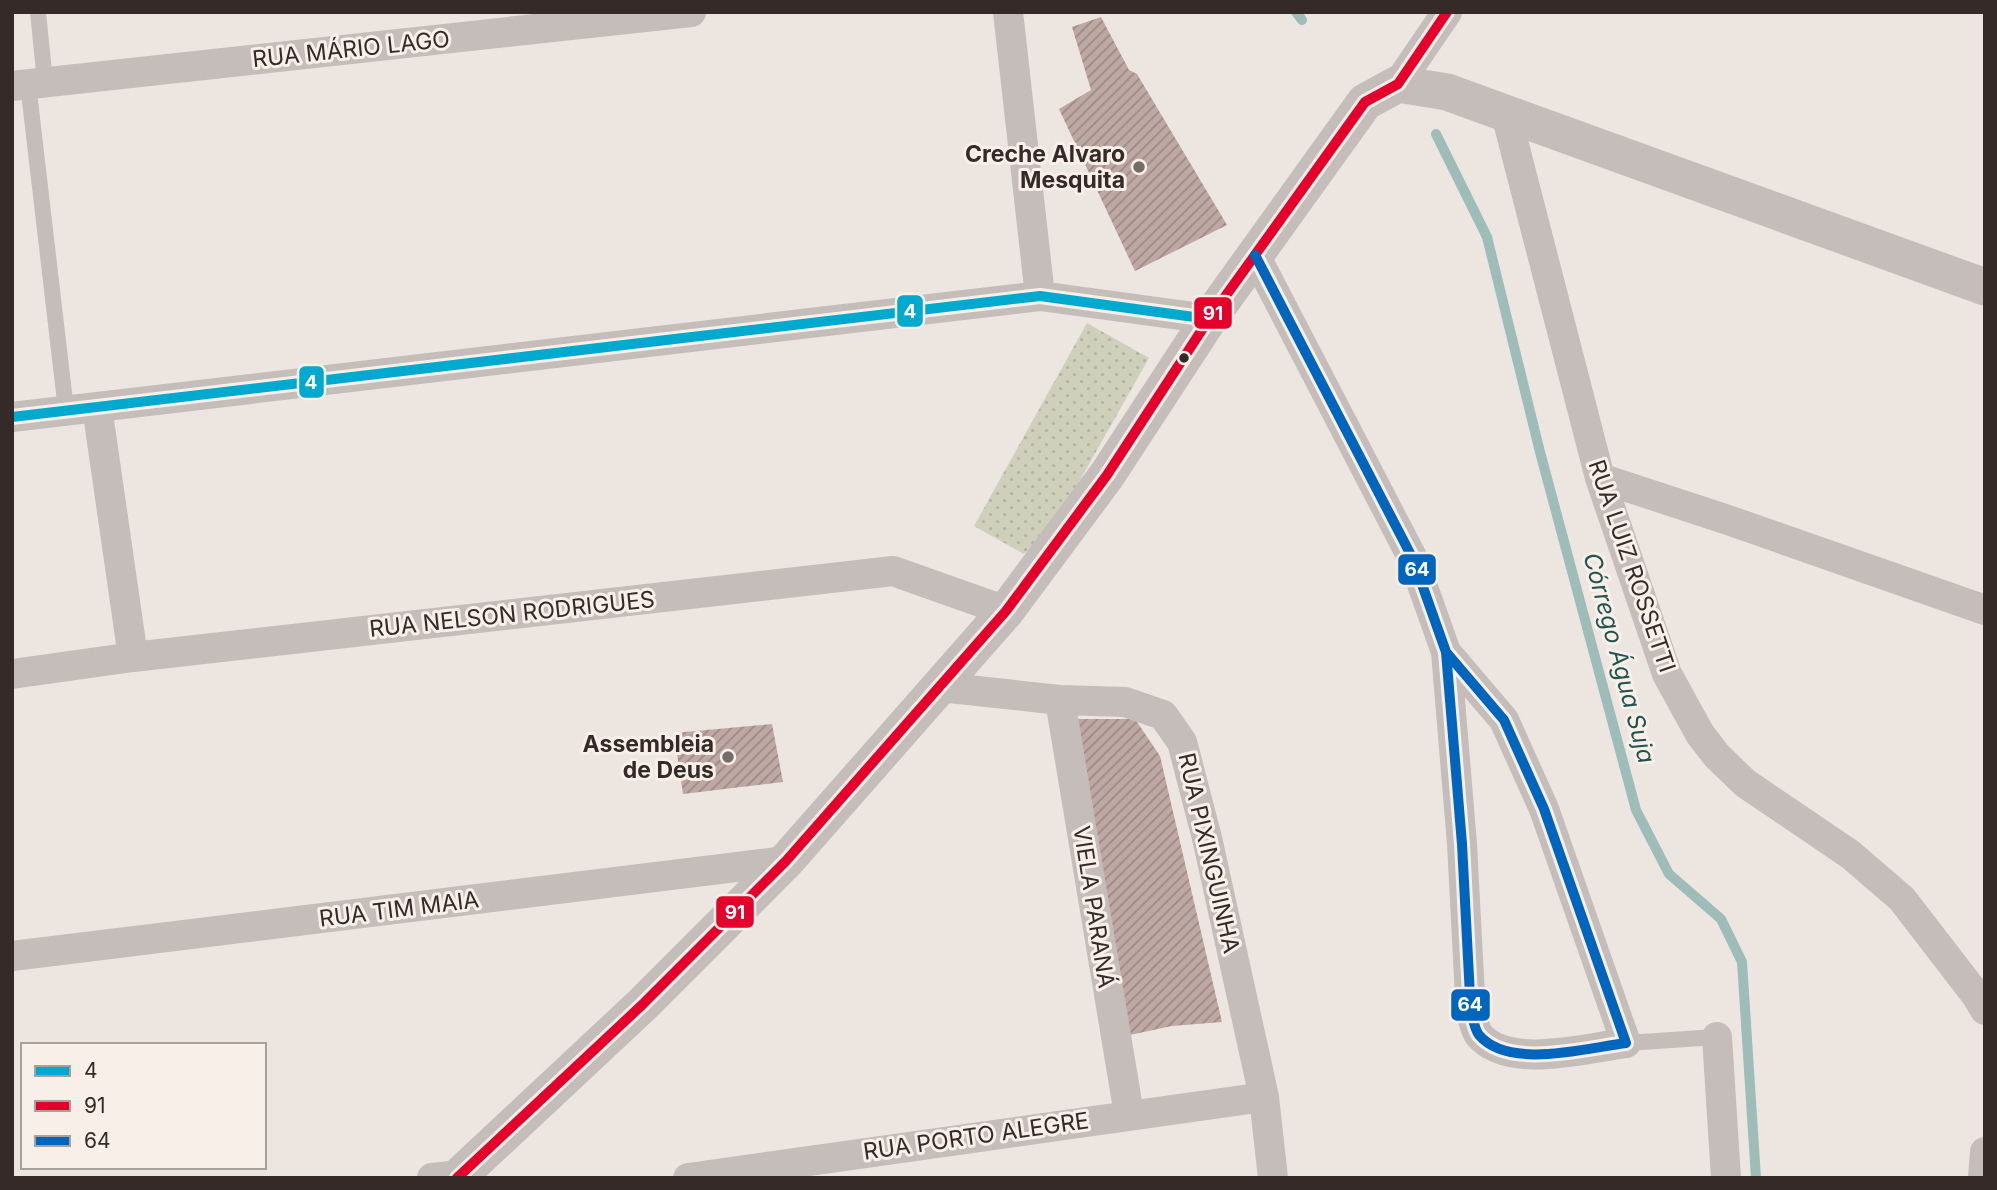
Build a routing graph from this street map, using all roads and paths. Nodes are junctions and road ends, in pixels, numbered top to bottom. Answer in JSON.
{"nodes":[{"id":1,"x":38,"y":12,"type":"edge"},
{"id":2,"x":691,"y":12,"type":"edge"},
{"id":3,"x":1008,"y":12,"type":"edge"},
{"id":4,"x":1447,"y":12,"type":"edge"},
{"id":5,"x":28,"y":84,"type":"edge"},
{"id":6,"x":1398,"y":84,"type":"junction"},
{"id":7,"x":1506,"y":114,"type":"junction"},
{"id":8,"x":1255,"y":255,"type":"junction"},
{"id":9,"x":1985,"y":287,"type":"edge"},
{"id":10,"x":1040,"y":296,"type":"junction"},
{"id":11,"x":1209,"y":319,"type":"junction"},
{"id":12,"x":97,"y":407,"type":"junction"},
{"id":13,"x":66,"y":410,"type":"junction"},
{"id":14,"x":12,"y":417,"type":"edge"},
{"id":15,"x":1601,"y":478,"type":"junction"},
{"id":16,"x":1985,"y":610,"type":"edge"},
{"id":17,"x":1006,"y":611,"type":"junction"},
{"id":18,"x":1446,"y":652,"type":"junction"},
{"id":19,"x":133,"y":657,"type":"junction"},
{"id":20,"x":12,"y":674,"type":"edge"},
{"id":21,"x":940,"y":687,"type":"junction"},
{"id":22,"x":1060,"y":700,"type":"junction"},
{"id":23,"x":786,"y":861,"type":"junction"},
{"id":24,"x":12,"y":956,"type":"edge"},
{"id":25,"x":1985,"y":1010,"type":"edge"},
{"id":26,"x":1717,"y":1037,"type":"joint"},
{"id":27,"x":1626,"y":1043,"type":"junction"},
{"id":28,"x":1264,"y":1097,"type":"junction"},
{"id":29,"x":1129,"y":1114,"type":"junction"},
{"id":30,"x":1985,"y":1152,"type":"edge"},
{"id":31,"x":450,"y":1177,"type":"edge"},
{"id":32,"x":688,"y":1178,"type":"edge"},
{"id":33,"x":1273,"y":1178,"type":"edge"},
{"id":34,"x":1726,"y":1178,"type":"edge"},
{"id":35,"x":1983,"y":1178,"type":"edge"}],
"edges":[{"from":1,"to":5,"type":"lane"},
{"from":2,"to":5,"type":"street","name":"RUA MÁRIO LAGO"},
{"from":3,"to":10,"type":"street"},
{"from":4,"to":6,"type":"street"},
{"from":5,"to":13,"type":"lane"},
{"from":6,"to":7,"type":"street"},
{"from":6,"to":8,"type":"street"},
{"from":7,"to":9,"type":"street"},
{"from":7,"to":15,"type":"street","name":"RUA LUIZ ROSSETTI"},
{"from":8,"to":11,"type":"street"},
{"from":8,"to":18,"type":"street"},
{"from":10,"to":11,"type":"street"},
{"from":10,"to":12,"type":"street"},
{"from":11,"to":17,"type":"street"},
{"from":12,"to":13,"type":"street"},
{"from":12,"to":19,"type":"street"},
{"from":13,"to":14,"type":"street"},
{"from":15,"to":16,"type":"street"},
{"from":15,"to":25,"type":"street","name":"RUA LUIZ ROSSETTI"},
{"from":17,"to":19,"type":"street","name":"RUA NELSON RODRIGUES"},
{"from":17,"to":21,"type":"street"},
{"from":18,"to":27,"type":"street"},
{"from":18,"to":27,"type":"street"},
{"from":19,"to":20,"type":"street","name":"RUA NELSON RODRIGUES"},
{"from":21,"to":22,"type":"street","name":"RUA PIXINGUINHA"},
{"from":21,"to":23,"type":"street"},
{"from":22,"to":28,"type":"street","name":"RUA PIXINGUINHA"},
{"from":22,"to":29,"type":"street","name":"VIELA PARANÁ"},
{"from":23,"to":24,"type":"street","name":"RUA TIM MAIA"},
{"from":23,"to":31,"type":"street"},
{"from":26,"to":27,"type":"lane"},
{"from":26,"to":34,"type":"street"},
{"from":28,"to":29,"type":"street","name":"RUA PORTO ALEGRE"},
{"from":28,"to":33,"type":"street","name":"RUA PIXINGUINHA"},
{"from":29,"to":32,"type":"street","name":"RUA PORTO ALEGRE"},
{"from":30,"to":35,"type":"street"}]}
